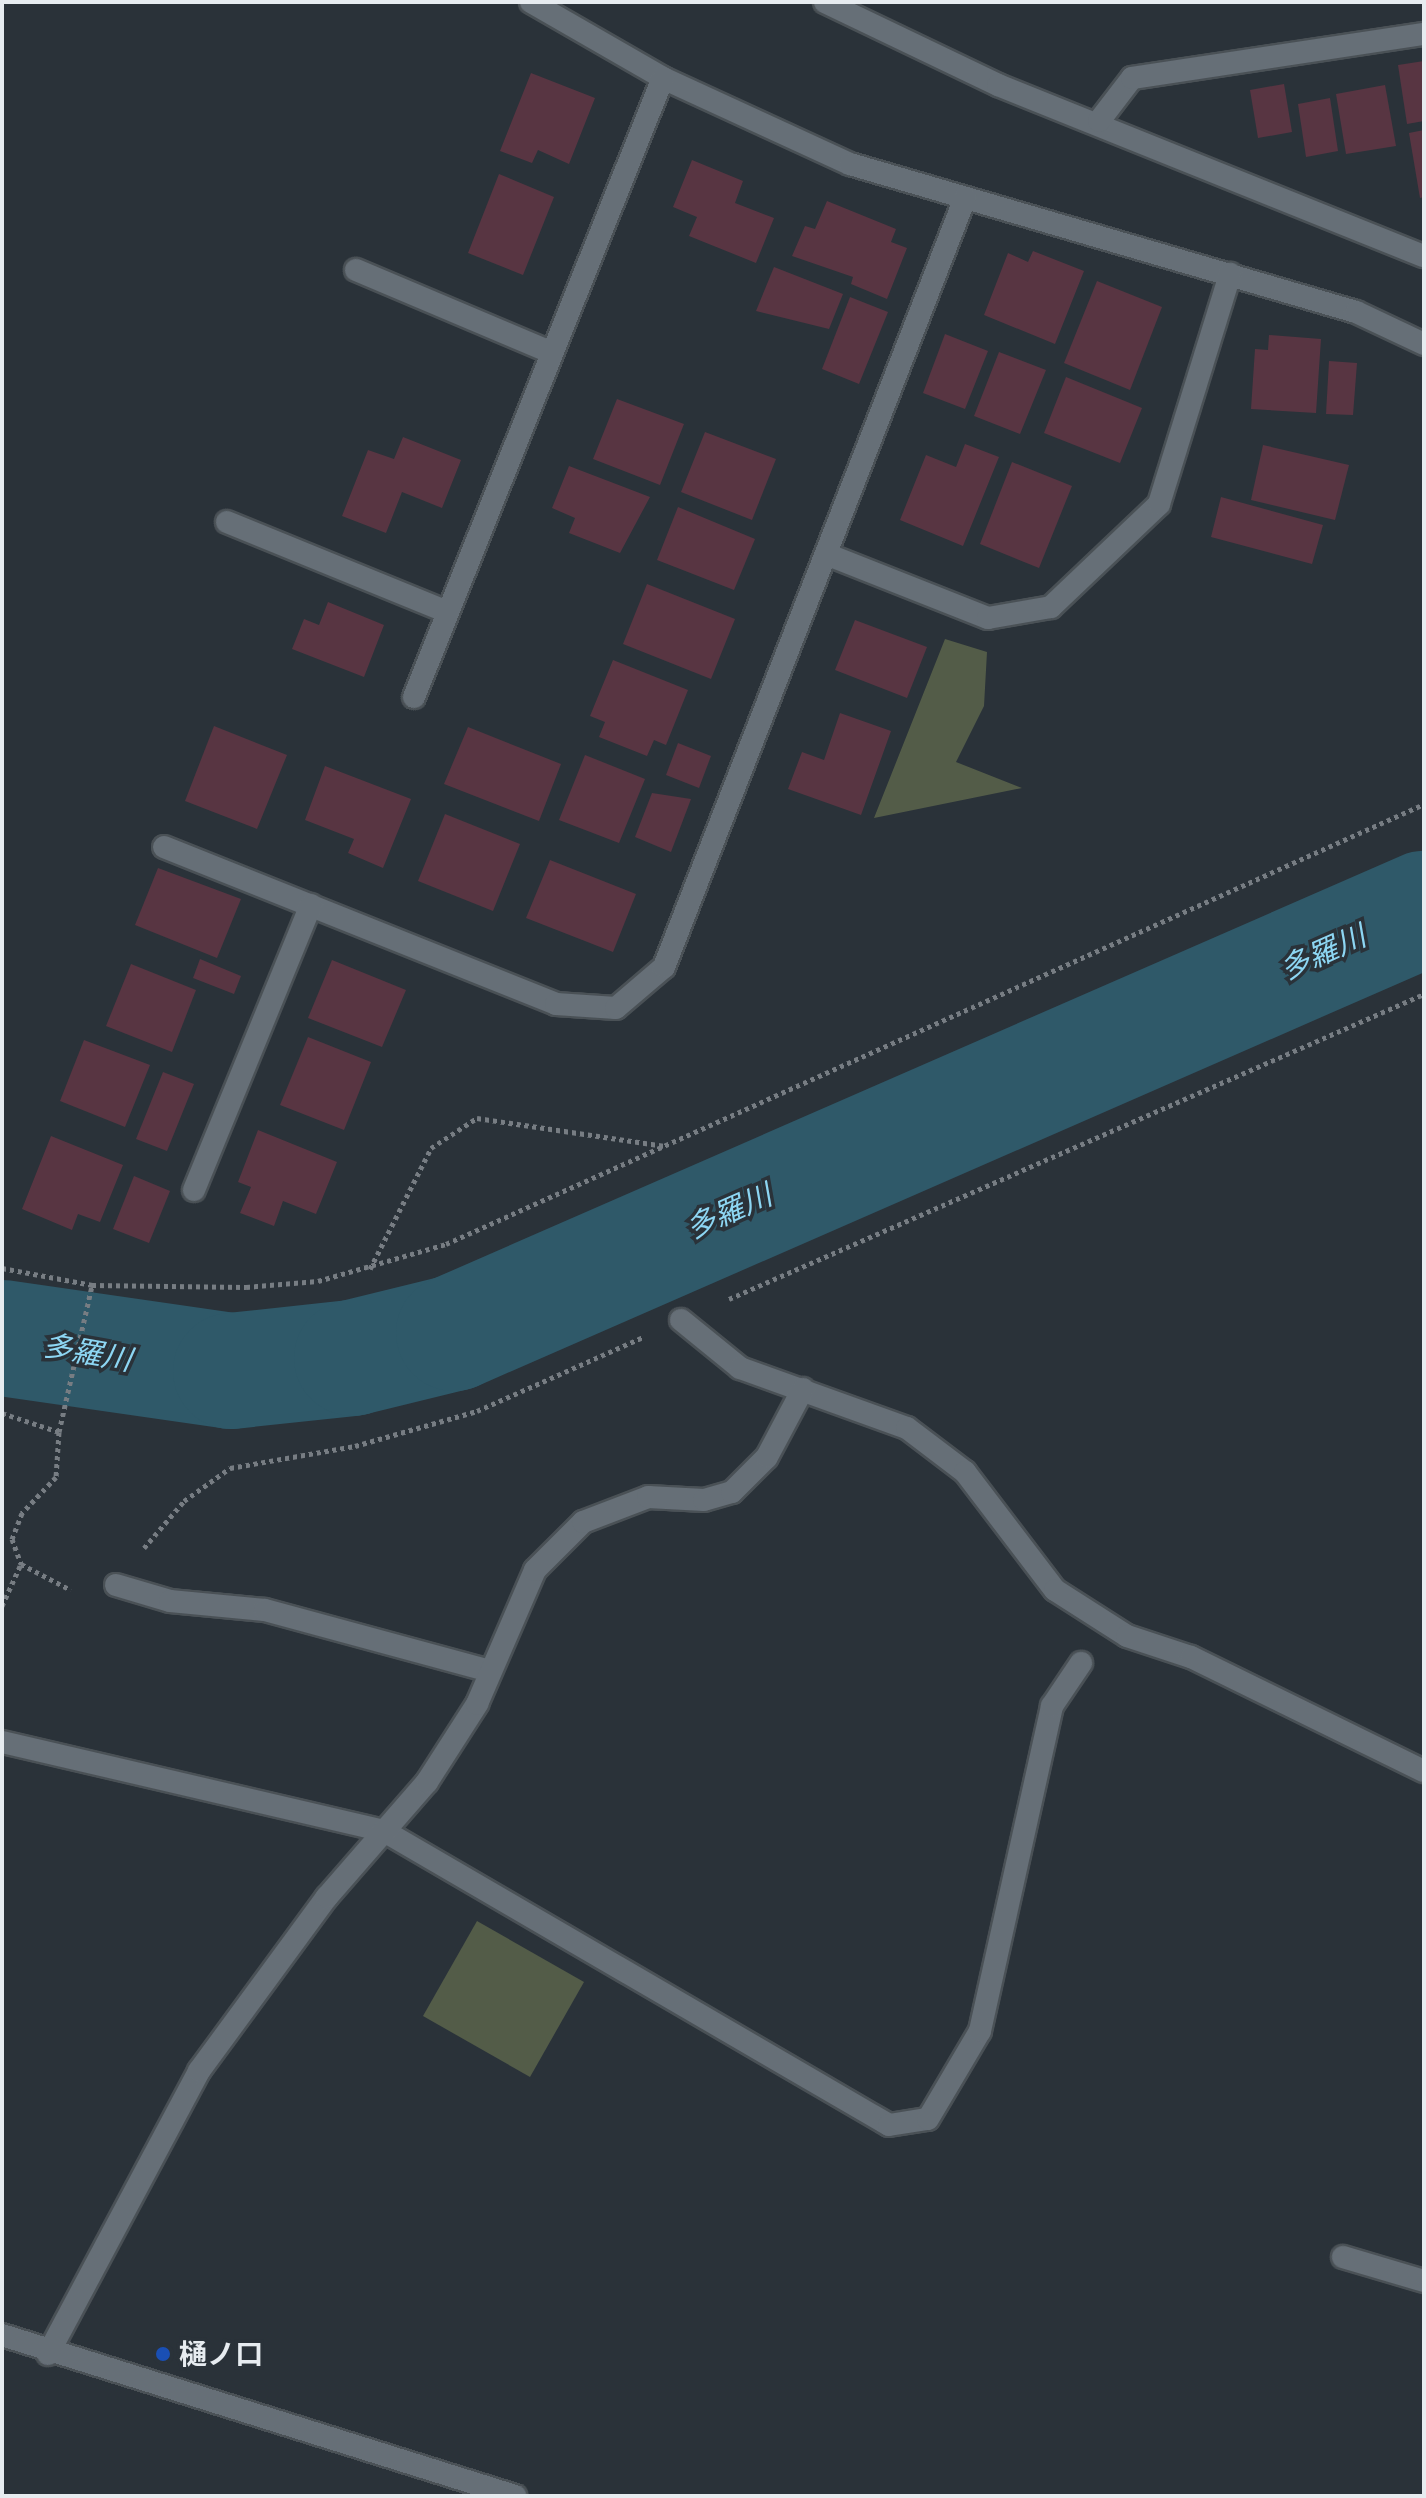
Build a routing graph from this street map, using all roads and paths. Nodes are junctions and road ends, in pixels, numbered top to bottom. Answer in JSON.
{"nodes":[{"id":1,"x":531,"y":2,"type":"edge"},
{"id":2,"x":825,"y":2,"type":"edge"},
{"id":3,"x":1424,"y":34,"type":"edge"},
{"id":4,"x":663,"y":78,"type":"junction"},
{"id":5,"x":1099,"y":121,"type":"junction"},
{"id":6,"x":965,"y":198,"type":"junction"},
{"id":7,"x":1424,"y":256,"type":"edge"},
{"id":8,"x":356,"y":270,"type":"dead end"},
{"id":9,"x":1230,"y":274,"type":"junction"},
{"id":10,"x":1424,"y":344,"type":"edge"},
{"id":11,"x":550,"y":352,"type":"junction"},
{"id":12,"x":227,"y":522,"type":"dead end"},
{"id":13,"x":826,"y":554,"type":"junction"},
{"id":14,"x":447,"y":612,"type":"junction"},
{"id":15,"x":414,"y":697,"type":"dead end"},
{"id":16,"x":1424,"y":804,"type":"edge"},
{"id":17,"x":164,"y":847,"type":"dead end"},
{"id":18,"x":311,"y":905,"type":"junction"},
{"id":19,"x":1424,"y":994,"type":"edge"},
{"id":20,"x":666,"y":1147,"type":"junction"},
{"id":21,"x":194,"y":1190,"type":"dead end"},
{"id":22,"x":2,"y":1268,"type":"edge"},
{"id":23,"x":370,"y":1269,"type":"junction"},
{"id":24,"x":92,"y":1285,"type":"junction"},
{"id":25,"x":681,"y":1320,"type":"junction"},
{"id":26,"x":803,"y":1389,"type":"junction"},
{"id":27,"x":2,"y":1413,"type":"edge"},
{"id":28,"x":59,"y":1432,"type":"junction"},
{"id":29,"x":21,"y":1564,"type":"junction"},
{"id":30,"x":116,"y":1585,"type":"junction"},
{"id":31,"x":2,"y":1606,"type":"edge"},
{"id":32,"x":1081,"y":1663,"type":"dead end"},
{"id":33,"x":490,"y":1671,"type":"junction"},
{"id":34,"x":2,"y":1742,"type":"edge"},
{"id":35,"x":1424,"y":1771,"type":"edge"},
{"id":36,"x":384,"y":1831,"type":"junction"},
{"id":37,"x":1343,"y":2257,"type":"dead end"},
{"id":38,"x":1424,"y":2281,"type":"edge"},
{"id":39,"x":2,"y":2335,"type":"edge"},
{"id":40,"x":48,"y":2354,"type":"junction"},
{"id":41,"x":515,"y":2496,"type":"edge"}],
"edges":[{"from":1,"to":4,"type":"street"},
{"from":2,"to":5,"type":"street"},
{"from":3,"to":5,"type":"street"},
{"from":4,"to":6,"type":"street"},
{"from":4,"to":11,"type":"street"},
{"from":5,"to":7,"type":"street"},
{"from":6,"to":9,"type":"street"},
{"from":6,"to":13,"type":"street"},
{"from":8,"to":11,"type":"street"},
{"from":9,"to":10,"type":"street"},
{"from":9,"to":13,"type":"street"},
{"from":11,"to":14,"type":"street"},
{"from":12,"to":14,"type":"street"},
{"from":13,"to":18,"type":"street"},
{"from":14,"to":15,"type":"street"},
{"from":16,"to":20,"type":"path"},
{"from":17,"to":18,"type":"street"},
{"from":18,"to":21,"type":"street"},
{"from":19,"to":25,"type":"path"},
{"from":20,"to":23,"type":"path"},
{"from":20,"to":23,"type":"path"},
{"from":22,"to":24,"type":"path"},
{"from":23,"to":24,"type":"path"},
{"from":24,"to":28,"type":"path"},
{"from":25,"to":26,"type":"street"},
{"from":25,"to":30,"type":"path"},
{"from":26,"to":33,"type":"street"},
{"from":26,"to":35,"type":"street"},
{"from":27,"to":28,"type":"path"},
{"from":28,"to":29,"type":"path"},
{"from":29,"to":30,"type":"path"},
{"from":29,"to":31,"type":"path"},
{"from":30,"to":33,"type":"street"},
{"from":32,"to":36,"type":"street"},
{"from":33,"to":36,"type":"street"},
{"from":34,"to":36,"type":"street"},
{"from":36,"to":40,"type":"street"},
{"from":37,"to":38,"type":"street"},
{"from":39,"to":40,"type":"street"},
{"from":40,"to":41,"type":"street"}]}
